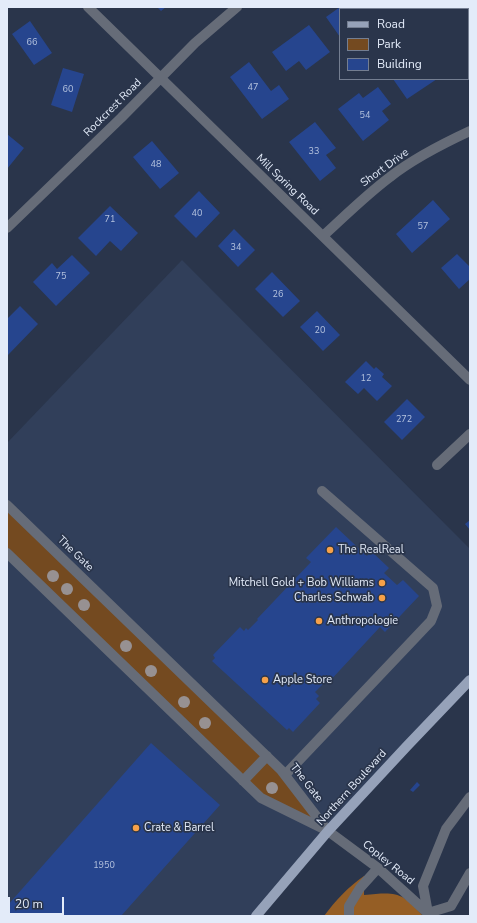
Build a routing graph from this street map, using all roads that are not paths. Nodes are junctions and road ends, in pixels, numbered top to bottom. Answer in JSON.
{"nodes":[{"id":1,"x":88,"y":7,"type":"edge"},
{"id":2,"x":237,"y":7,"type":"edge"},
{"id":3,"x":160,"y":78,"type":"junction"},
{"id":4,"x":470,"y":131,"type":"edge"},
{"id":5,"x":7,"y":228,"type":"edge"},
{"id":6,"x":323,"y":236,"type":"junction"},
{"id":7,"x":470,"y":380,"type":"edge"},
{"id":8,"x":470,"y":434,"type":"edge"},
{"id":9,"x":437,"y":465,"type":"dead end"},
{"id":10,"x":322,"y":491,"type":"dead end"},
{"id":11,"x":7,"y":505,"type":"edge"},
{"id":12,"x":7,"y":553,"type":"edge"},
{"id":13,"x":470,"y":680,"type":"edge"},
{"id":14,"x":267,"y":756,"type":"junction"},
{"id":15,"x":285,"y":775,"type":"junction"},
{"id":16,"x":243,"y":781,"type":"junction"},
{"id":17,"x":470,"y":797,"type":"edge"},
{"id":18,"x":328,"y":831,"type":"junction"},
{"id":19,"x":378,"y":868,"type":"junction"},
{"id":20,"x":470,"y":873,"type":"edge"},
{"id":21,"x":430,"y":914,"type":"edge"},
{"id":22,"x":256,"y":916,"type":"edge"},
{"id":23,"x":349,"y":916,"type":"edge"}],
"edges":[{"from":1,"to":3,"type":"street","name":"Mill Spring Road"},
{"from":2,"to":3,"type":"street","name":"Rockcrest Road"},
{"from":3,"to":5,"type":"street","name":"Rockcrest Road"},
{"from":3,"to":6,"type":"street","name":"Mill Spring Road"},
{"from":4,"to":6,"type":"street","name":"Short Drive"},
{"from":6,"to":7,"type":"street","name":"Mill Spring Road"},
{"from":8,"to":9,"type":"street"},
{"from":10,"to":15,"type":"street"},
{"from":11,"to":14,"type":"street","name":"The Gate"},
{"from":12,"to":16,"type":"street"},
{"from":13,"to":18,"type":"main road","name":"Northern Boulevard"},
{"from":14,"to":15,"type":"street","name":"The Gate"},
{"from":14,"to":16,"type":"street"},
{"from":15,"to":18,"type":"street","name":"The Gate"},
{"from":16,"to":18,"type":"street"},
{"from":17,"to":21,"type":"street"},
{"from":18,"to":19,"type":"street","name":"Copley Road"},
{"from":18,"to":22,"type":"main road","name":"Northern Boulevard"},
{"from":19,"to":21,"type":"street","name":"Copley Road"},
{"from":19,"to":23,"type":"street"},
{"from":20,"to":21,"type":"street"}]}
